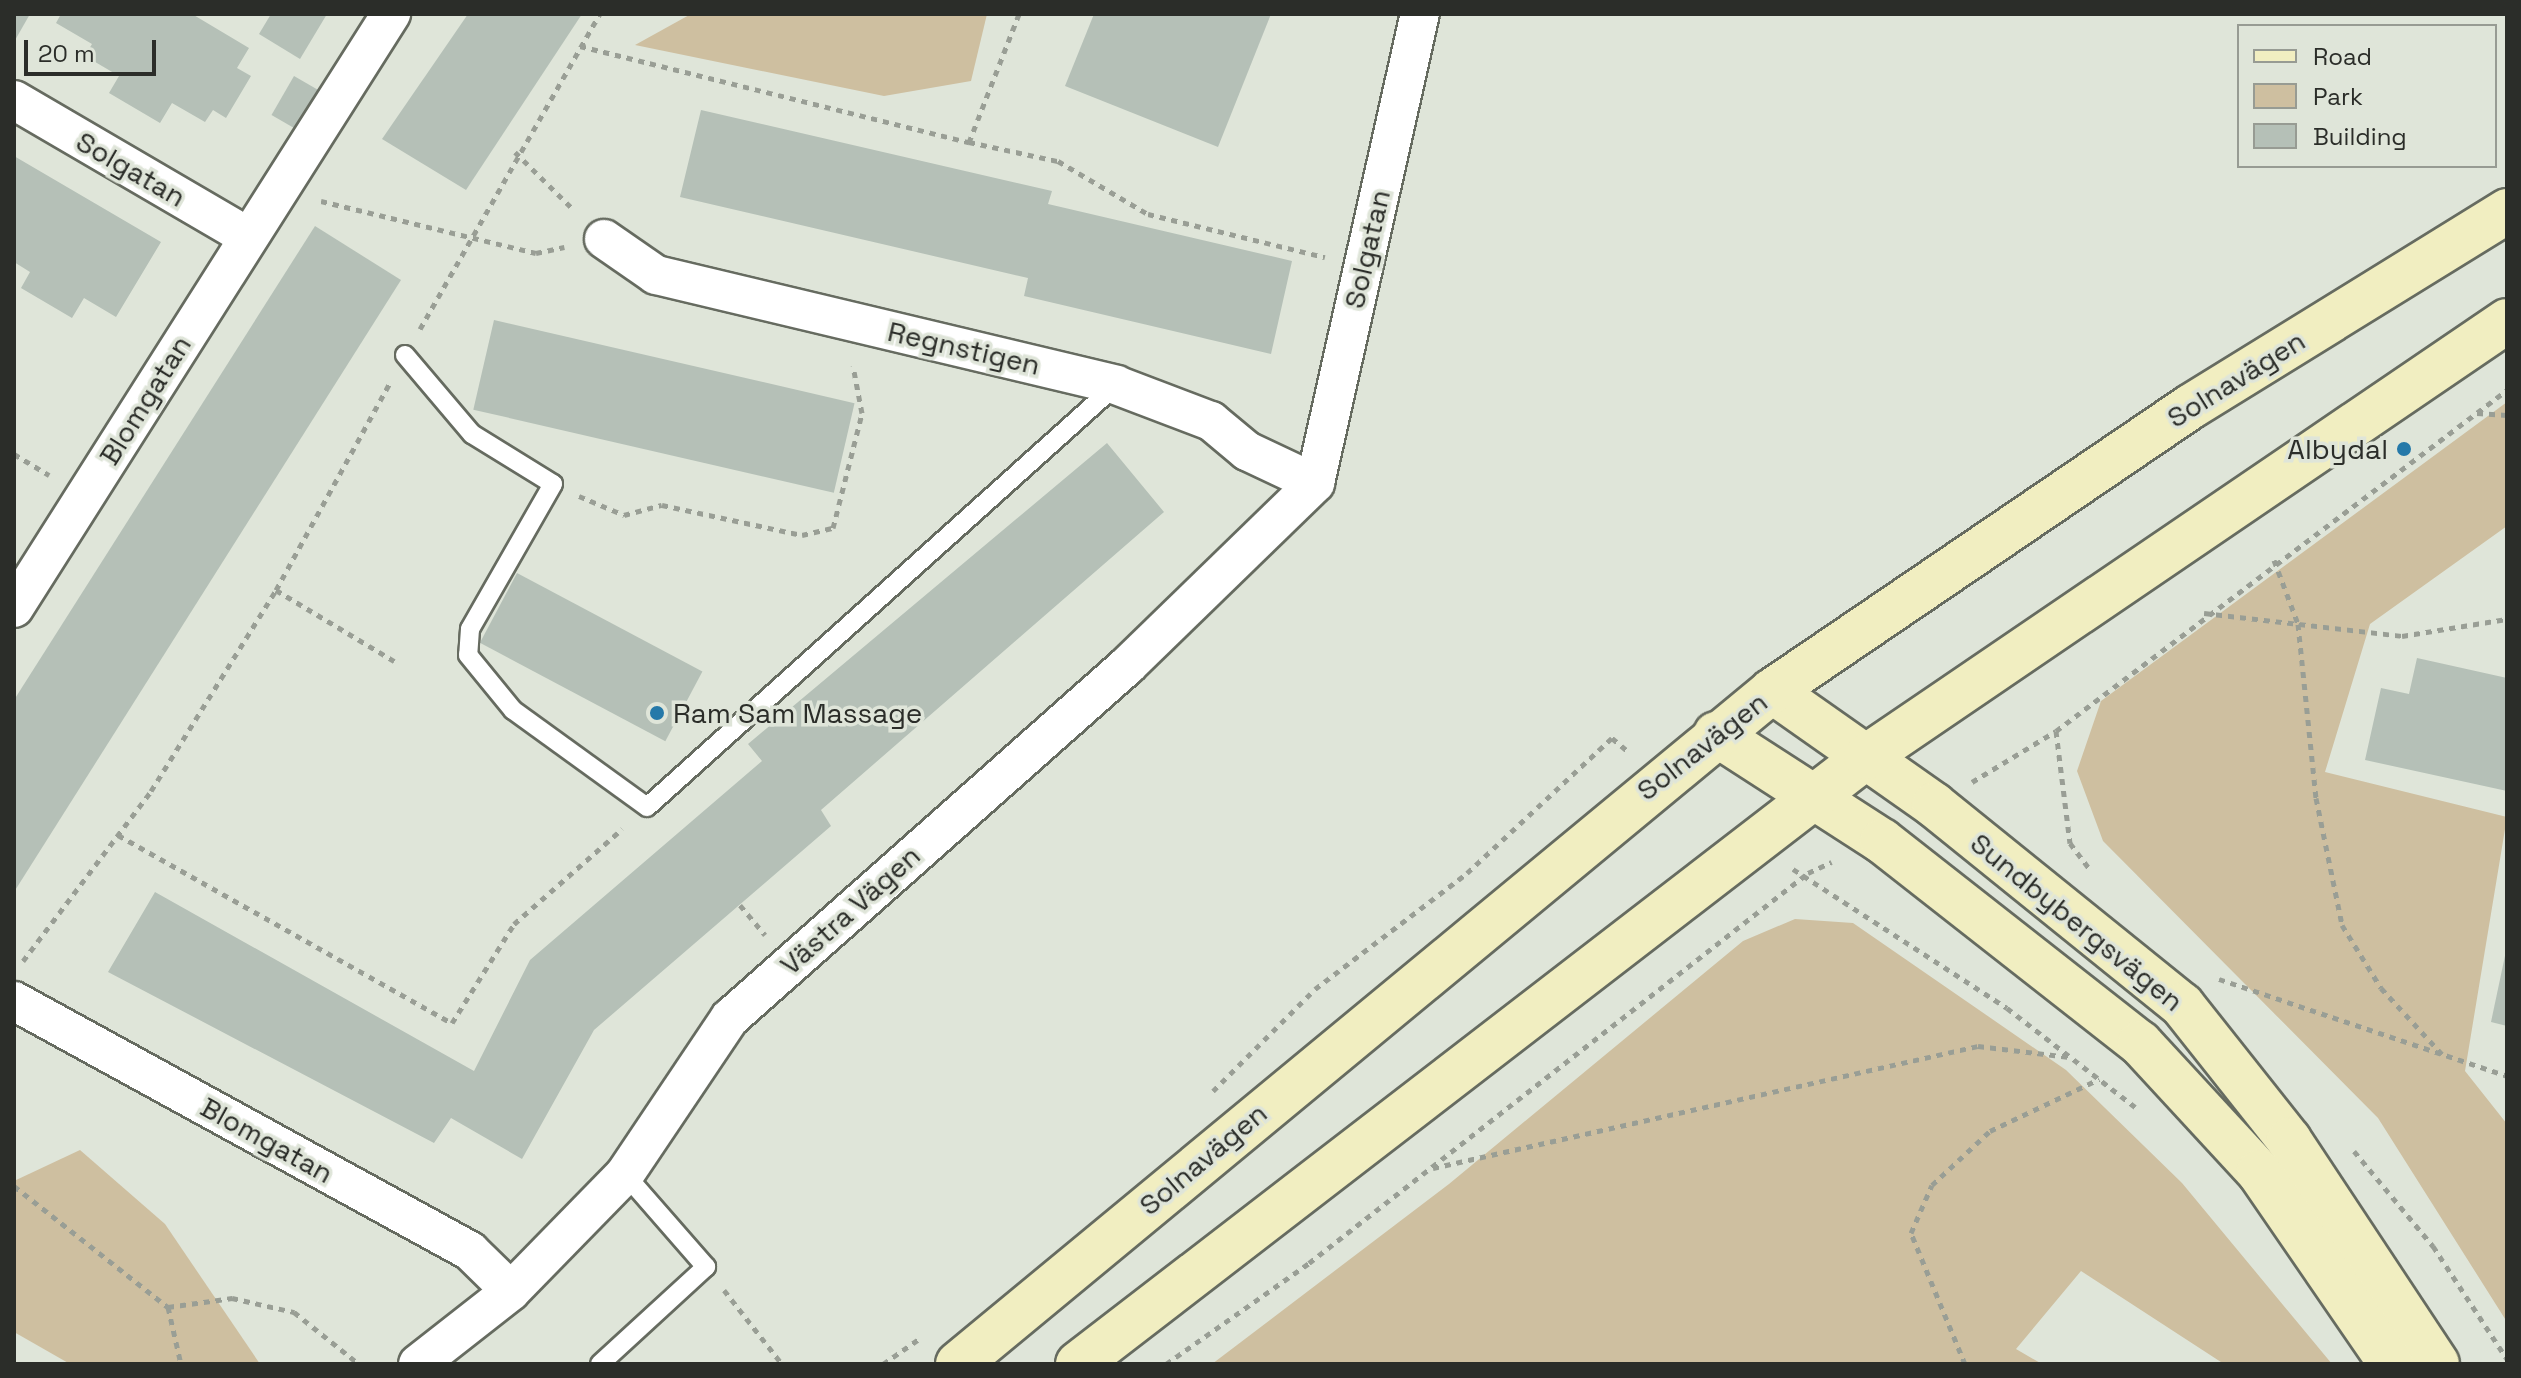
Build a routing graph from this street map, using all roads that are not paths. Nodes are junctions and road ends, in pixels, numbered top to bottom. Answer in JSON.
{"nodes":[{"id":1,"x":391,"y":14,"type":"edge"},
{"id":2,"x":1420,"y":14,"type":"edge"},
{"id":3,"x":14,"y":100,"type":"edge"},
{"id":4,"x":2507,"y":211,"type":"edge"},
{"id":5,"x":248,"y":237,"type":"junction"},
{"id":6,"x":604,"y":239,"type":"road end"},
{"id":7,"x":2507,"y":321,"type":"edge"},
{"id":8,"x":405,"y":355,"type":"road end"},
{"id":9,"x":1116,"y":385,"type":"junction"},
{"id":10,"x":1315,"y":483,"type":"junction"},
{"id":11,"x":14,"y":608,"type":"edge"},
{"id":12,"x":1772,"y":691,"type":"junction"},
{"id":13,"x":1716,"y":734,"type":"junction"},
{"id":14,"x":1866,"y":757,"type":"junction"},
{"id":15,"x":1817,"y":795,"type":"junction"},
{"id":16,"x":14,"y":1001,"type":"edge"},
{"id":17,"x":625,"y":1174,"type":"junction"},
{"id":18,"x":511,"y":1291,"type":"junction"},
{"id":19,"x":418,"y":1364,"type":"edge"},
{"id":20,"x":600,"y":1364,"type":"edge"},
{"id":21,"x":958,"y":1364,"type":"edge"},
{"id":22,"x":1078,"y":1364,"type":"edge"},
{"id":23,"x":2391,"y":1364,"type":"edge"},
{"id":24,"x":2437,"y":1364,"type":"edge"}],
"edges":[{"from":1,"to":5,"type":"street","name":"Blomgatan"},
{"from":2,"to":10,"type":"street","name":"Solgatan"},
{"from":3,"to":5,"type":"street","name":"Solgatan"},
{"from":4,"to":12,"type":"main road","name":"Solnavägen"},
{"from":5,"to":11,"type":"street","name":"Blomgatan"},
{"from":6,"to":9,"type":"street","name":"Regnstigen"},
{"from":7,"to":14,"type":"main road"},
{"from":8,"to":9,"type":"lane"},
{"from":9,"to":10,"type":"street","name":"Regnstigen"},
{"from":10,"to":17,"type":"street","name":"Västra Vägen"},
{"from":12,"to":13,"type":"main road","name":"Solnavägen"},
{"from":12,"to":14,"type":"main road","name":"Sundbybergsvägen"},
{"from":13,"to":15,"type":"main road","name":"Sundbybergsvägen"},
{"from":13,"to":21,"type":"main road","name":"Solnavägen"},
{"from":14,"to":15,"type":"main road"},
{"from":14,"to":24,"type":"main road","name":"Sundbybergsvägen"},
{"from":15,"to":22,"type":"main road"},
{"from":15,"to":23,"type":"main road","name":"Sundbybergsvägen"},
{"from":16,"to":18,"type":"street","name":"Blomgatan"},
{"from":17,"to":18,"type":"street","name":"Västra Vägen"},
{"from":17,"to":20,"type":"lane"},
{"from":18,"to":19,"type":"street","name":"Västra Vägen"}]}
